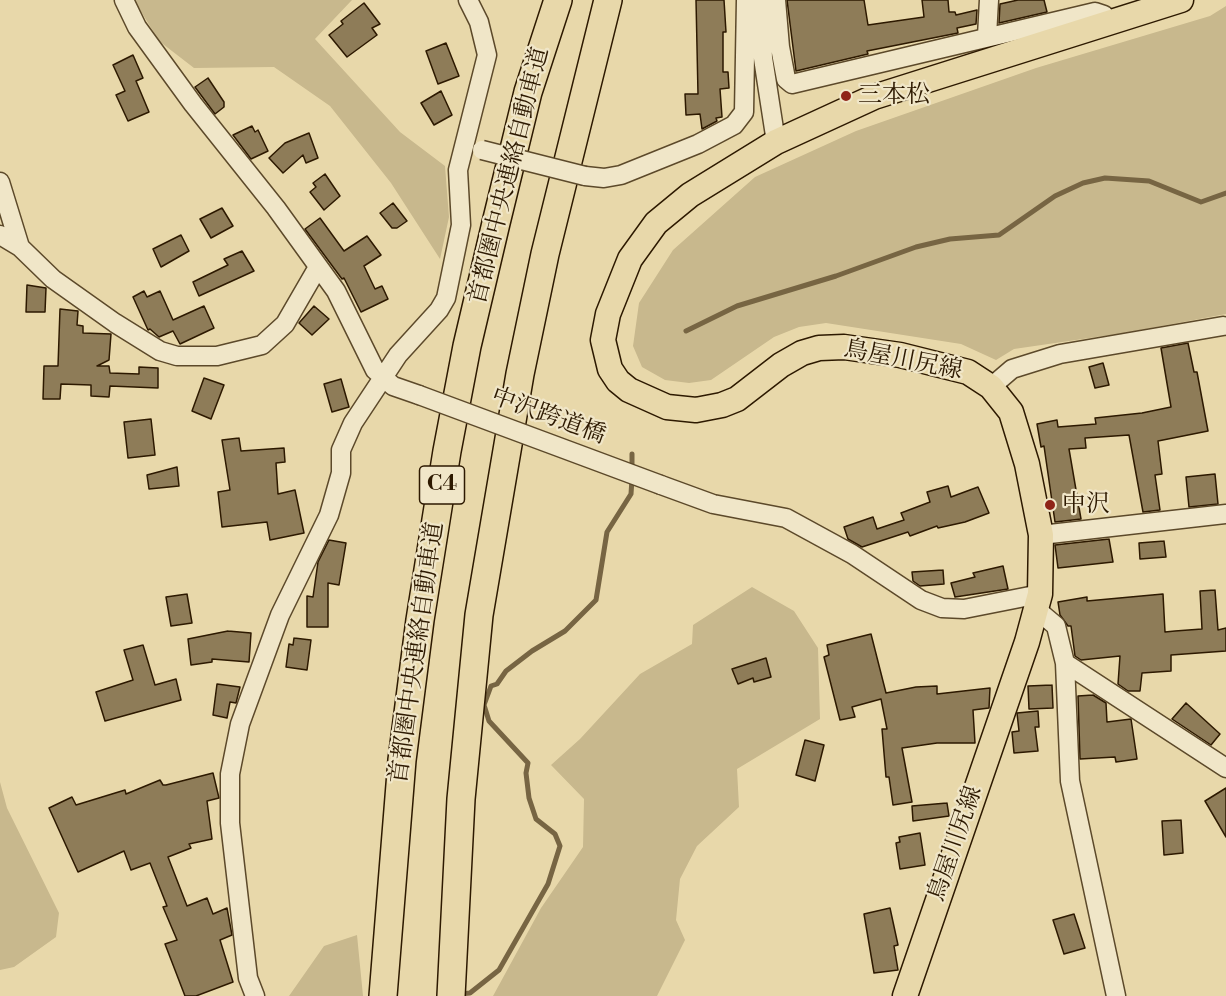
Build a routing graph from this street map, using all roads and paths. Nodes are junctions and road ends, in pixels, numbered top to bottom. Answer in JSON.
{"nodes":[{"id":1,"x":124,"y":0,"type":"edge"},
{"id":2,"x":468,"y":0,"type":"edge"},
{"id":3,"x":558,"y":0,"type":"edge"},
{"id":4,"x":608,"y":0,"type":"edge"},
{"id":5,"x":746,"y":0,"type":"edge"},
{"id":6,"x":761,"y":0,"type":"edge"},
{"id":7,"x":776,"y":0,"type":"edge"},
{"id":8,"x":988,"y":0,"type":"edge"},
{"id":9,"x":1181,"y":0,"type":"edge"},
{"id":10,"x":1108,"y":24,"type":"junction"},
{"id":11,"x":987,"y":36,"type":"junction"},
{"id":12,"x":776,"y":142,"type":"junction"},
{"id":13,"x":473,"y":147,"type":"junction"},
{"id":14,"x":0,"y":182,"type":"edge"},
{"id":15,"x":0,"y":235,"type":"edge"},
{"id":16,"x":20,"y":247,"type":"junction"},
{"id":17,"x":318,"y":267,"type":"junction"},
{"id":18,"x":1222,"y":326,"type":"dead end"},
{"id":19,"x":384,"y":378,"type":"junction"},
{"id":20,"x":991,"y":387,"type":"junction"},
{"id":21,"x":1226,"y":514,"type":"edge"},
{"id":22,"x":1041,"y":535,"type":"junction"},
{"id":23,"x":1039,"y":602,"type":"junction"},
{"id":24,"x":1065,"y":663,"type":"junction"},
{"id":25,"x":1226,"y":768,"type":"edge"},
{"id":26,"x":383,"y":988,"type":"edge"},
{"id":27,"x":255,"y":996,"type":"edge"},
{"id":28,"x":451,"y":996,"type":"edge"},
{"id":29,"x":904,"y":996,"type":"edge"},
{"id":30,"x":1116,"y":996,"type":"edge"}],
"edges":[{"from":1,"to":17,"type":"street"},
{"from":2,"to":13,"type":"street"},
{"from":3,"to":26,"type":"highway","name":"首都圏中央連絡自動車道","number":"C4"},
{"from":4,"to":28,"type":"highway","number":"C4"},
{"from":5,"to":13,"type":"street","bridge":true},
{"from":6,"to":12,"type":"street"},
{"from":7,"to":11,"type":"street"},
{"from":8,"to":11,"type":"street"},
{"from":9,"to":10,"type":"main road","name":"鳥屋川尻線"},
{"from":10,"to":11,"type":"street"},
{"from":10,"to":12,"type":"main road","name":"鳥屋川尻線"},
{"from":12,"to":20,"type":"main road","name":"鳥屋川尻線"},
{"from":13,"to":19,"type":"street"},
{"from":14,"to":16,"type":"street"},
{"from":15,"to":16,"type":"street"},
{"from":16,"to":17,"type":"street"},
{"from":17,"to":19,"type":"street"},
{"from":18,"to":20,"type":"street"},
{"from":19,"to":23,"type":"street","name":"中沢跨道橋","bridge":true},
{"from":19,"to":27,"type":"street"},
{"from":20,"to":22,"type":"main road","name":"鳥屋川尻線"},
{"from":21,"to":22,"type":"street"},
{"from":22,"to":23,"type":"main road","name":"鳥屋川尻線"},
{"from":23,"to":24,"type":"street"},
{"from":23,"to":29,"type":"main road","name":"鳥屋川尻線"},
{"from":24,"to":25,"type":"street"},
{"from":24,"to":30,"type":"street"}]}
